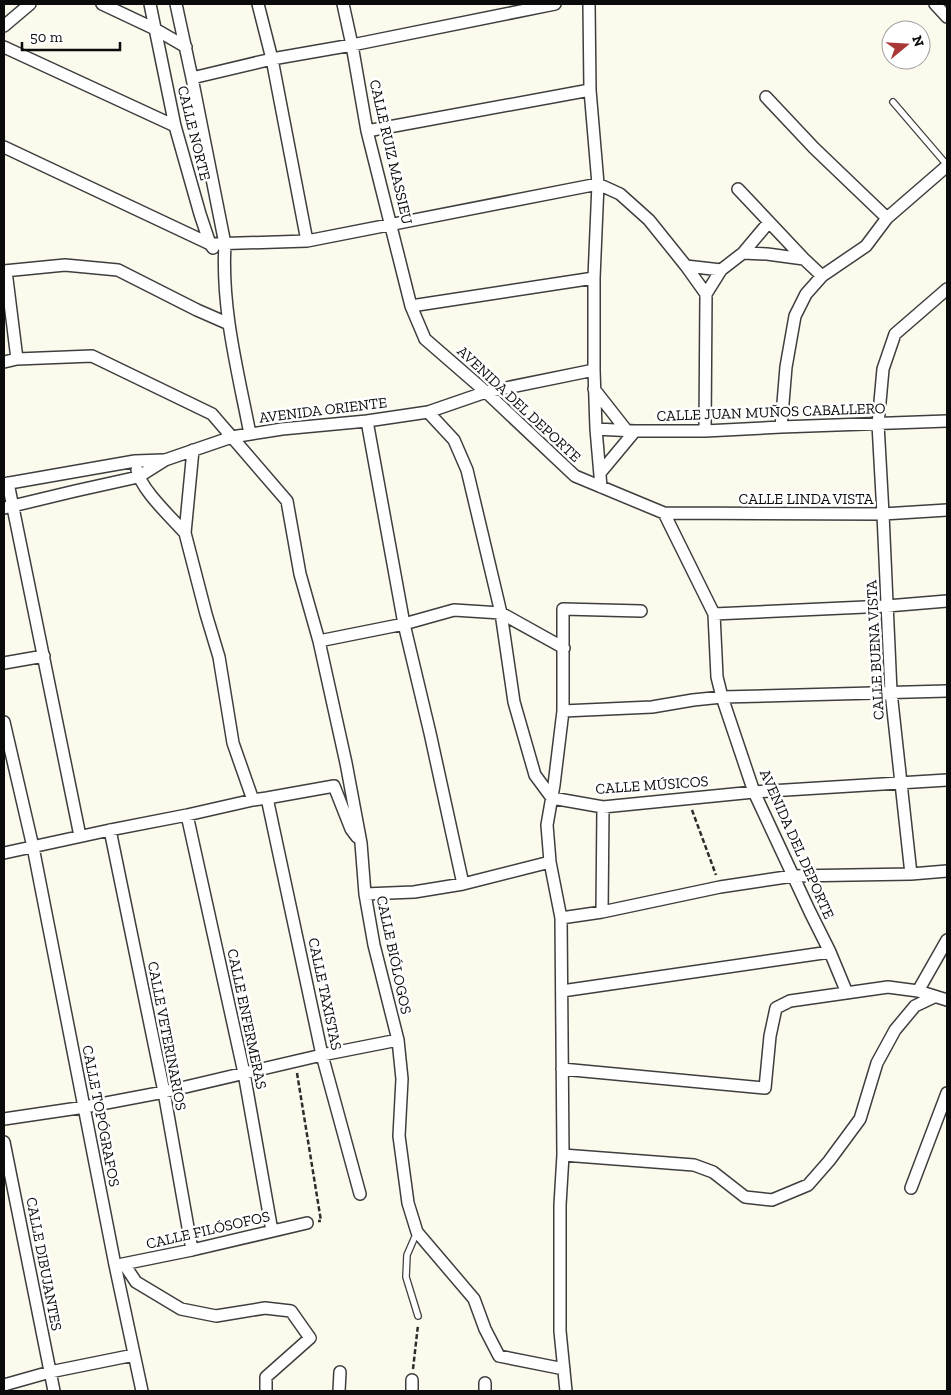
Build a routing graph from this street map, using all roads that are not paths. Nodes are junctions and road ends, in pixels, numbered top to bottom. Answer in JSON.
{"nodes":[{"id":1,"x":30,"y":4,"type":"edge"},
{"id":2,"x":102,"y":4,"type":"edge"},
{"id":3,"x":150,"y":4,"type":"edge"},
{"id":4,"x":176,"y":4,"type":"edge"},
{"id":5,"x":258,"y":4,"type":"edge"},
{"id":6,"x":343,"y":4,"type":"edge"},
{"id":7,"x":555,"y":4,"type":"edge"},
{"id":8,"x":589,"y":4,"type":"edge"},
{"id":9,"x":935,"y":4,"type":"edge"},
{"id":10,"x":947,"y":17,"type":"edge"},
{"id":11,"x":4,"y":26,"type":"edge"},
{"id":12,"x":155,"y":29,"type":"junction"},
{"id":13,"x":352,"y":45,"type":"junction"},
{"id":14,"x":4,"y":47,"type":"edge"},
{"id":15,"x":186,"y":47,"type":"junction"},
{"id":16,"x":272,"y":59,"type":"junction"},
{"id":17,"x":192,"y":78,"type":"junction"},
{"id":18,"x":590,"y":90,"type":"junction"},
{"id":19,"x":766,"y":97,"type":"dead end"},
{"id":20,"x":893,"y":102,"type":"dead end"},
{"id":21,"x":176,"y":126,"type":"junction"},
{"id":22,"x":367,"y":131,"type":"junction"},
{"id":23,"x":4,"y":147,"type":"edge"},
{"id":24,"x":947,"y":165,"type":"edge"},
{"id":25,"x":598,"y":184,"type":"junction"},
{"id":26,"x":738,"y":189,"type":"dead end"},
{"id":27,"x":887,"y":218,"type":"junction"},
{"id":28,"x":769,"y":222,"type":"junction"},
{"id":29,"x":392,"y":224,"type":"junction"},
{"id":30,"x":307,"y":241,"type":"junction"},
{"id":31,"x":210,"y":244,"type":"junction"},
{"id":32,"x":225,"y":244,"type":"junction"},
{"id":33,"x":743,"y":253,"type":"junction"},
{"id":34,"x":804,"y":259,"type":"junction"},
{"id":35,"x":224,"y":264,"type":"junction"},
{"id":36,"x":686,"y":266,"type":"junction"},
{"id":37,"x":721,"y":270,"type":"junction"},
{"id":38,"x":5,"y":271,"type":"edge"},
{"id":39,"x":822,"y":276,"type":"junction"},
{"id":40,"x":594,"y":278,"type":"junction"},
{"id":41,"x":947,"y":289,"type":"edge"},
{"id":42,"x":706,"y":294,"type":"junction"},
{"id":43,"x":411,"y":306,"type":"junction"},
{"id":44,"x":229,"y":324,"type":"junction"},
{"id":45,"x":17,"y":359,"type":"junction"},
{"id":46,"x":4,"y":362,"type":"edge"},
{"id":47,"x":594,"y":370,"type":"junction"},
{"id":48,"x":594,"y":389,"type":"junction"},
{"id":49,"x":486,"y":392,"type":"junction"},
{"id":50,"x":428,"y":412,"type":"junction"},
{"id":51,"x":367,"y":421,"type":"junction"},
{"id":52,"x":947,"y":421,"type":"edge"},
{"id":53,"x":878,"y":424,"type":"junction"},
{"id":54,"x":781,"y":427,"type":"junction"},
{"id":55,"x":596,"y":429,"type":"junction"},
{"id":56,"x":631,"y":431,"type":"junction"},
{"id":57,"x":704,"y":431,"type":"junction"},
{"id":58,"x":250,"y":434,"type":"junction"},
{"id":59,"x":232,"y":437,"type":"junction"},
{"id":60,"x":193,"y":450,"type":"junction"},
{"id":61,"x":165,"y":460,"type":"junction"},
{"id":62,"x":135,"y":461,"type":"junction"},
{"id":63,"x":600,"y":473,"type":"junction"},
{"id":64,"x":138,"y":477,"type":"junction"},
{"id":65,"x":6,"y":483,"type":"edge"},
{"id":66,"x":601,"y":487,"type":"junction"},
{"id":67,"x":8,"y":507,"type":"edge"},
{"id":68,"x":947,"y":510,"type":"edge"},
{"id":69,"x":664,"y":513,"type":"junction"},
{"id":70,"x":883,"y":514,"type":"junction"},
{"id":71,"x":185,"y":533,"type":"junction"},
{"id":72,"x":947,"y":601,"type":"edge"},
{"id":73,"x":887,"y":606,"type":"junction"},
{"id":74,"x":641,"y":611,"type":"dead end"},
{"id":75,"x":501,"y":612,"type":"junction"},
{"id":76,"x":714,"y":614,"type":"junction"},
{"id":77,"x":404,"y":624,"type":"junction"},
{"id":78,"x":319,"y":641,"type":"junction"},
{"id":79,"x":564,"y":648,"type":"junction"},
{"id":80,"x":44,"y":656,"type":"junction"},
{"id":81,"x":4,"y":663,"type":"edge"},
{"id":82,"x":947,"y":690,"type":"edge"},
{"id":83,"x":890,"y":692,"type":"junction"},
{"id":84,"x":722,"y":697,"type":"junction"},
{"id":85,"x":563,"y":711,"type":"junction"},
{"id":86,"x":4,"y":722,"type":"edge"},
{"id":87,"x":947,"y":780,"type":"edge"},
{"id":88,"x":902,"y":783,"type":"junction"},
{"id":89,"x":754,"y":792,"type":"junction"},
{"id":90,"x":267,"y":798,"type":"junction"},
{"id":91,"x":552,"y":798,"type":"junction"},
{"id":92,"x":253,"y":800,"type":"junction"},
{"id":93,"x":603,"y":806,"type":"junction"},
{"id":94,"x":187,"y":815,"type":"junction"},
{"id":95,"x":110,"y":830,"type":"junction"},
{"id":96,"x":80,"y":836,"type":"junction"},
{"id":97,"x":361,"y":843,"type":"junction"},
{"id":98,"x":33,"y":847,"type":"junction"},
{"id":99,"x":4,"y":853,"type":"edge"},
{"id":100,"x":550,"y":862,"type":"junction"},
{"id":101,"x":947,"y":871,"type":"edge"},
{"id":102,"x":911,"y":874,"type":"junction"},
{"id":103,"x":793,"y":876,"type":"junction"},
{"id":104,"x":462,"y":884,"type":"junction"},
{"id":105,"x":365,"y":894,"type":"junction"},
{"id":106,"x":602,"y":912,"type":"junction"},
{"id":107,"x":561,"y":918,"type":"junction"},
{"id":108,"x":947,"y":942,"type":"edge"},
{"id":109,"x":830,"y":952,"type":"junction"},
{"id":110,"x":562,"y":991,"type":"junction"},
{"id":111,"x":918,"y":991,"type":"junction"},
{"id":112,"x":847,"y":993,"type":"junction"},
{"id":113,"x":934,"y":997,"type":"junction"},
{"id":114,"x":947,"y":1000,"type":"edge"},
{"id":115,"x":398,"y":1040,"type":"junction"},
{"id":116,"x":322,"y":1055,"type":"junction"},
{"id":117,"x":562,"y":1069,"type":"junction"},
{"id":118,"x":244,"y":1073,"type":"junction"},
{"id":119,"x":164,"y":1092,"type":"junction"},
{"id":120,"x":947,"y":1093,"type":"edge"},
{"id":121,"x":85,"y":1107,"type":"junction"},
{"id":122,"x":4,"y":1119,"type":"edge"},
{"id":123,"x":4,"y":1142,"type":"edge"},
{"id":124,"x":563,"y":1155,"type":"junction"},
{"id":125,"x":911,"y":1188,"type":"dead end"},
{"id":126,"x":360,"y":1194,"type":"dead end"},
{"id":127,"x":307,"y":1223,"type":"dead end"},
{"id":128,"x":272,"y":1231,"type":"junction"},
{"id":129,"x":417,"y":1232,"type":"junction"},
{"id":130,"x":192,"y":1250,"type":"junction"},
{"id":131,"x":120,"y":1264,"type":"junction"},
{"id":132,"x":418,"y":1316,"type":"road end"},
{"id":133,"x":134,"y":1356,"type":"junction"},
{"id":134,"x":564,"y":1369,"type":"junction"},
{"id":135,"x":50,"y":1372,"type":"junction"},
{"id":136,"x":340,"y":1372,"type":"dead end"},
{"id":137,"x":4,"y":1385,"type":"edge"},
{"id":138,"x":54,"y":1391,"type":"edge"},
{"id":139,"x":142,"y":1391,"type":"edge"},
{"id":140,"x":266,"y":1391,"type":"edge"},
{"id":141,"x":339,"y":1391,"type":"edge"},
{"id":142,"x":566,"y":1391,"type":"edge"}],
"edges":[{"from":1,"to":11,"type":"street"},
{"from":2,"to":12,"type":"street"},
{"from":3,"to":12,"type":"street","name":"CALLE NORTE"},
{"from":4,"to":15,"type":"street","name":"CALLE NORTE"},
{"from":5,"to":16,"type":"street"},
{"from":6,"to":13,"type":"street","name":"CALLE RUIZ MASSIEU"},
{"from":7,"to":13,"type":"street"},
{"from":8,"to":18,"type":"street"},
{"from":9,"to":10,"type":"street"},
{"from":12,"to":15,"type":"street"},
{"from":12,"to":21,"type":"street","name":"CALLE NORTE"},
{"from":13,"to":16,"type":"street"},
{"from":13,"to":22,"type":"street","name":"CALLE RUIZ MASSIEU"},
{"from":14,"to":21,"type":"street"},
{"from":15,"to":17,"type":"street","name":"CALLE NORTE"},
{"from":16,"to":17,"type":"street"},
{"from":16,"to":30,"type":"street"},
{"from":17,"to":32,"type":"street","name":"CALLE NORTE"},
{"from":18,"to":22,"type":"street"},
{"from":18,"to":25,"type":"street"},
{"from":19,"to":27,"type":"street"},
{"from":20,"to":24,"type":"lane"},
{"from":21,"to":31,"type":"street","name":"CALLE NORTE"},
{"from":22,"to":29,"type":"street","name":"CALLE RUIZ MASSIEU"},
{"from":23,"to":31,"type":"street"},
{"from":24,"to":27,"type":"street"},
{"from":25,"to":29,"type":"street"},
{"from":25,"to":36,"type":"street"},
{"from":25,"to":40,"type":"street"},
{"from":26,"to":28,"type":"street"},
{"from":27,"to":39,"type":"street"},
{"from":28,"to":33,"type":"street"},
{"from":28,"to":34,"type":"street"},
{"from":29,"to":30,"type":"street"},
{"from":29,"to":43,"type":"street","name":"CALLE RUIZ MASSIEU"},
{"from":30,"to":32,"type":"street"},
{"from":31,"to":32,"type":"street"},
{"from":31,"to":35,"type":"street","name":"CALLE NORTE"},
{"from":32,"to":35,"type":"street","name":"CALLE NORTE"},
{"from":33,"to":34,"type":"street"},
{"from":33,"to":37,"type":"street"},
{"from":34,"to":39,"type":"street"},
{"from":35,"to":44,"type":"street","name":"CALLE NORTE"},
{"from":36,"to":37,"type":"street"},
{"from":36,"to":42,"type":"street"},
{"from":37,"to":42,"type":"street"},
{"from":38,"to":44,"type":"street"},
{"from":38,"to":45,"type":"street"},
{"from":39,"to":54,"type":"street"},
{"from":40,"to":43,"type":"street"},
{"from":40,"to":47,"type":"street"},
{"from":41,"to":53,"type":"street","name":"CALLE BUENA VISTA"},
{"from":42,"to":57,"type":"street"},
{"from":43,"to":49,"type":"street","name":"AVENIDA DEL DEPORTE"},
{"from":44,"to":58,"type":"street","name":"CALLE NORTE"},
{"from":45,"to":46,"type":"street"},
{"from":45,"to":59,"type":"street"},
{"from":47,"to":48,"type":"street"},
{"from":47,"to":49,"type":"street","name":"AVENIDA ORIENTE"},
{"from":48,"to":55,"type":"street"},
{"from":48,"to":56,"type":"street"},
{"from":49,"to":50,"type":"street","name":"AVENIDA ORIENTE"},
{"from":49,"to":66,"type":"street","name":"AVENIDA DEL DEPORTE"},
{"from":50,"to":51,"type":"street","name":"AVENIDA ORIENTE"},
{"from":50,"to":75,"type":"street"},
{"from":51,"to":58,"type":"street","name":"AVENIDA ORIENTE"},
{"from":51,"to":77,"type":"street"},
{"from":52,"to":53,"type":"street","name":"CALLE JUAN MUÑOS CABALLERO"},
{"from":53,"to":54,"type":"street","name":"CALLE JUAN MUÑOS CABALLERO"},
{"from":53,"to":70,"type":"street","name":"CALLE BUENA VISTA"},
{"from":54,"to":57,"type":"street","name":"CALLE JUAN MUÑOS CABALLERO"},
{"from":55,"to":56,"type":"street","name":"CALLE JUAN MUÑOS CABALLERO"},
{"from":55,"to":63,"type":"street"},
{"from":56,"to":57,"type":"street","name":"CALLE JUAN MUÑOS CABALLERO"},
{"from":56,"to":63,"type":"street"},
{"from":58,"to":59,"type":"street","name":"AVENIDA ORIENTE"},
{"from":59,"to":60,"type":"street","name":"AVENIDA ORIENTE"},
{"from":59,"to":78,"type":"street"},
{"from":60,"to":61,"type":"street","name":"AVENIDA ORIENTE"},
{"from":60,"to":71,"type":"street"},
{"from":61,"to":62,"type":"street","name":"AVENIDA ORIENTE"},
{"from":61,"to":64,"type":"street","name":"AVENIDA ORIENTE"},
{"from":62,"to":64,"type":"street"},
{"from":62,"to":65,"type":"street","name":"AVENIDA ORIENTE"},
{"from":63,"to":66,"type":"street"},
{"from":64,"to":67,"type":"street","name":"AVENIDA ORIENTE"},
{"from":64,"to":71,"type":"street"},
{"from":65,"to":67,"type":"street"},
{"from":66,"to":69,"type":"street","name":"AVENIDA DEL DEPORTE"},
{"from":67,"to":80,"type":"street"},
{"from":68,"to":70,"type":"street","name":"CALLE LINDA VISTA"},
{"from":69,"to":70,"type":"street","name":"CALLE LINDA VISTA"},
{"from":69,"to":76,"type":"street"},
{"from":70,"to":73,"type":"street","name":"CALLE BUENA VISTA"},
{"from":71,"to":92,"type":"street"},
{"from":72,"to":73,"type":"street"},
{"from":73,"to":76,"type":"street"},
{"from":73,"to":83,"type":"street","name":"CALLE BUENA VISTA"},
{"from":74,"to":79,"type":"street"},
{"from":75,"to":77,"type":"street"},
{"from":75,"to":79,"type":"street"},
{"from":75,"to":91,"type":"street"},
{"from":76,"to":84,"type":"street","name":"AVENIDA DEL DEPORTE"},
{"from":77,"to":78,"type":"street"},
{"from":77,"to":104,"type":"street"},
{"from":78,"to":97,"type":"street"},
{"from":79,"to":85,"type":"street"},
{"from":80,"to":81,"type":"street"},
{"from":80,"to":96,"type":"street"},
{"from":82,"to":83,"type":"street"},
{"from":83,"to":84,"type":"street"},
{"from":83,"to":88,"type":"street","name":"CALLE BUENA VISTA"},
{"from":84,"to":85,"type":"street"},
{"from":84,"to":89,"type":"street","name":"AVENIDA DEL DEPORTE"},
{"from":85,"to":91,"type":"street"},
{"from":86,"to":98,"type":"street","name":"CALLE TOPÓGRAFOS"},
{"from":87,"to":88,"type":"street","name":"CALLE MÚSICOS"},
{"from":88,"to":89,"type":"street","name":"CALLE MÚSICOS"},
{"from":88,"to":102,"type":"street","name":"CALLE BUENA VISTA"},
{"from":89,"to":93,"type":"street","name":"CALLE MÚSICOS"},
{"from":89,"to":103,"type":"street","name":"AVENIDA DEL DEPORTE"},
{"from":90,"to":92,"type":"street","name":"CALLE BIÓLOGOS"},
{"from":90,"to":97,"type":"street","name":"CALLE BIÓLOGOS"},
{"from":90,"to":116,"type":"street","name":"CALLE TAXISTAS"},
{"from":91,"to":93,"type":"street","name":"CALLE MÚSICOS"},
{"from":91,"to":100,"type":"street"},
{"from":92,"to":94,"type":"street","name":"CALLE BIÓLOGOS"},
{"from":93,"to":106,"type":"street"},
{"from":94,"to":95,"type":"street","name":"CALLE BIÓLOGOS"},
{"from":94,"to":118,"type":"street","name":"CALLE ENFERMERAS"},
{"from":95,"to":96,"type":"street","name":"CALLE BIÓLOGOS"},
{"from":95,"to":119,"type":"street","name":"CALLE VETERINARIOS"},
{"from":96,"to":98,"type":"street","name":"CALLE BIÓLOGOS"},
{"from":97,"to":105,"type":"street","name":"CALLE BIÓLOGOS"},
{"from":98,"to":99,"type":"street","name":"CALLE BIÓLOGOS"},
{"from":98,"to":121,"type":"street","name":"CALLE TOPÓGRAFOS"},
{"from":100,"to":104,"type":"street"},
{"from":100,"to":107,"type":"street"},
{"from":101,"to":102,"type":"street"},
{"from":102,"to":103,"type":"street"},
{"from":103,"to":106,"type":"street"},
{"from":103,"to":109,"type":"street","name":"AVENIDA DEL DEPORTE"},
{"from":104,"to":105,"type":"street"},
{"from":105,"to":115,"type":"street","name":"CALLE BIÓLOGOS"},
{"from":106,"to":107,"type":"street"},
{"from":107,"to":110,"type":"street"},
{"from":108,"to":111,"type":"street"},
{"from":109,"to":110,"type":"street"},
{"from":109,"to":112,"type":"street","name":"AVENIDA DEL DEPORTE"},
{"from":110,"to":117,"type":"street"},
{"from":111,"to":112,"type":"street"},
{"from":111,"to":113,"type":"street"},
{"from":112,"to":117,"type":"street"},
{"from":113,"to":114,"type":"street"},
{"from":113,"to":124,"type":"street"},
{"from":115,"to":116,"type":"street"},
{"from":115,"to":129,"type":"street","name":"CALLE BIÓLOGOS"},
{"from":116,"to":118,"type":"street"},
{"from":116,"to":126,"type":"street","name":"CALLE TAXISTAS"},
{"from":117,"to":124,"type":"street"},
{"from":118,"to":119,"type":"street"},
{"from":118,"to":128,"type":"street","name":"CALLE ENFERMERAS"},
{"from":119,"to":121,"type":"street"},
{"from":119,"to":130,"type":"street","name":"CALLE VETERINARIOS"},
{"from":120,"to":125,"type":"street"},
{"from":121,"to":122,"type":"street"},
{"from":121,"to":131,"type":"street","name":"CALLE TOPÓGRAFOS"},
{"from":123,"to":135,"type":"street","name":"CALLE DIBUJANTES"},
{"from":124,"to":134,"type":"street"},
{"from":127,"to":128,"type":"street","name":"CALLE FILÓSOFOS"},
{"from":128,"to":130,"type":"street","name":"CALLE FILÓSOFOS"},
{"from":129,"to":132,"type":"lane"},
{"from":129,"to":134,"type":"street"},
{"from":130,"to":131,"type":"street","name":"CALLE FILÓSOFOS"},
{"from":131,"to":133,"type":"street","name":"CALLE TOPÓGRAFOS"},
{"from":131,"to":140,"type":"street"},
{"from":133,"to":135,"type":"street"},
{"from":133,"to":139,"type":"street","name":"CALLE TOPÓGRAFOS"},
{"from":134,"to":142,"type":"street"},
{"from":135,"to":137,"type":"street"},
{"from":135,"to":138,"type":"street","name":"CALLE DIBUJANTES"},
{"from":136,"to":141,"type":"street"}]}
